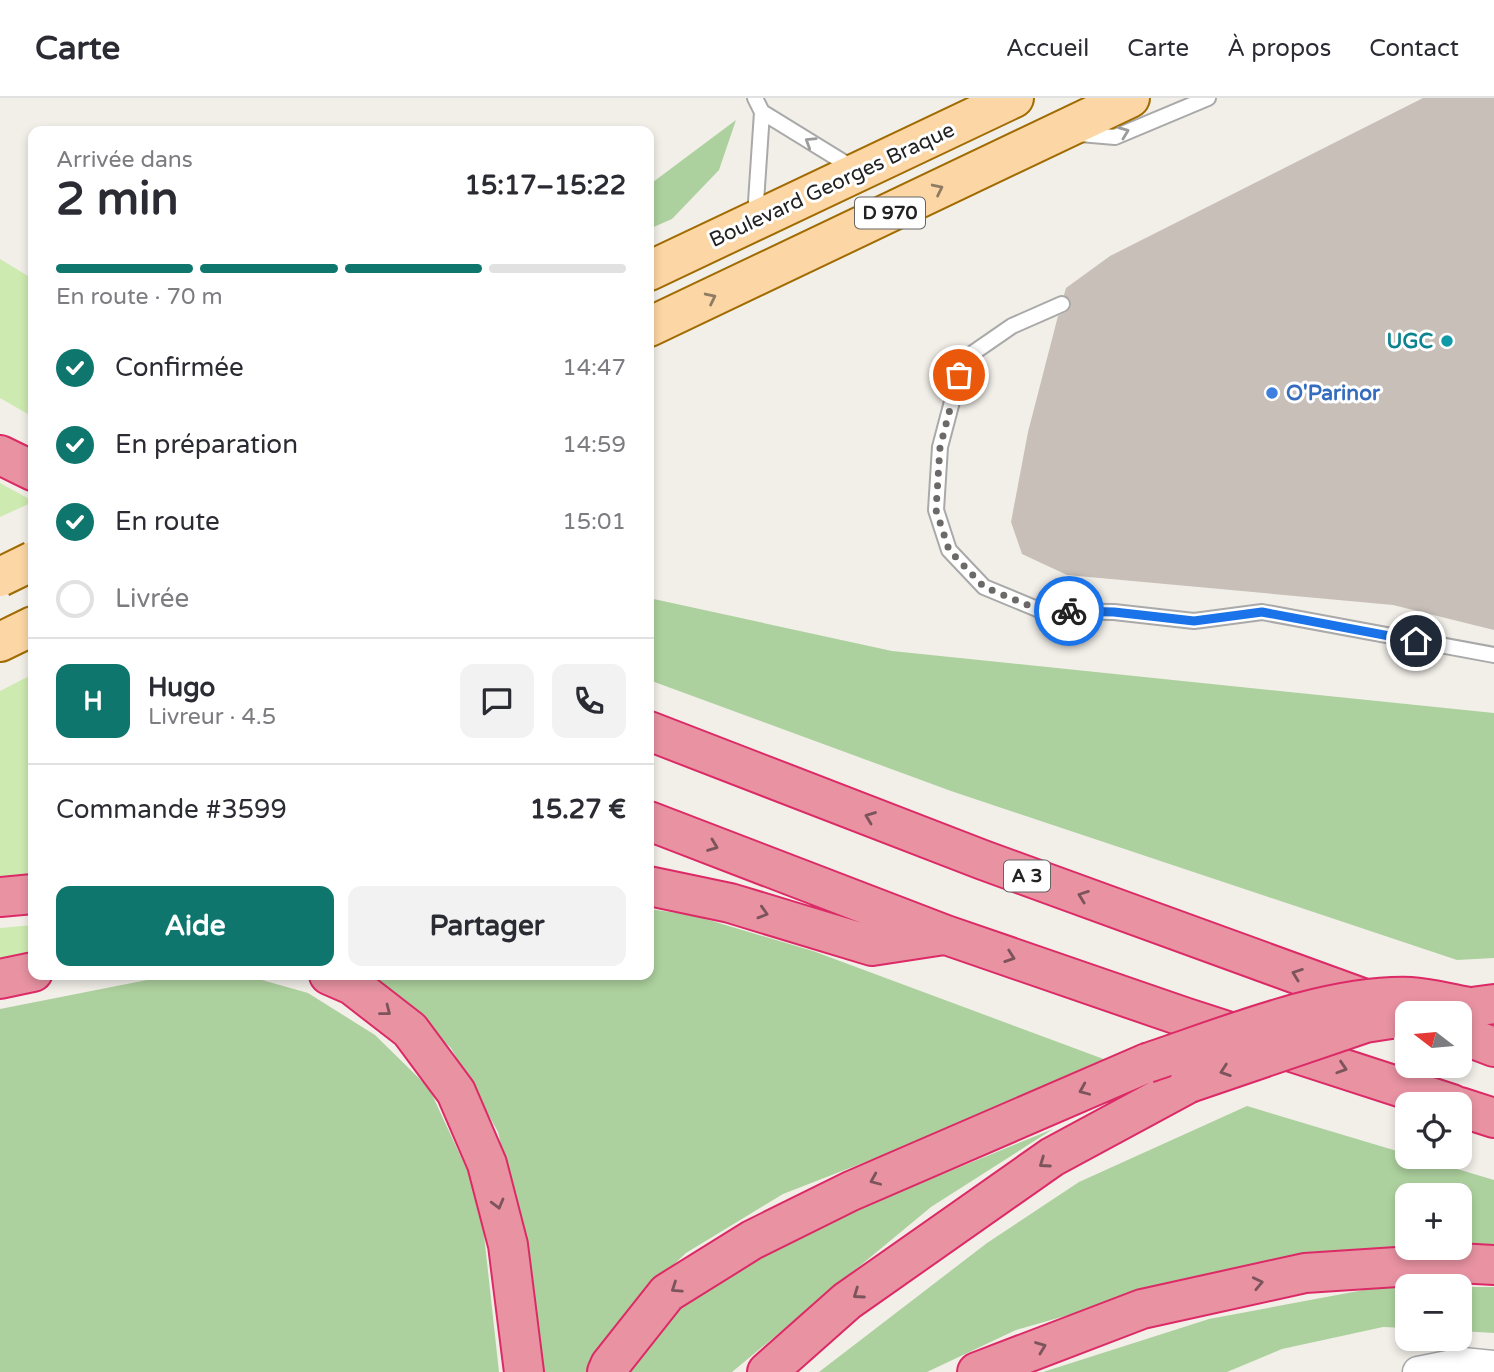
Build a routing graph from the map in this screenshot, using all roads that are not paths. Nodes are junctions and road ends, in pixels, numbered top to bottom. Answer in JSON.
{"nodes":[{"id":1,"x":755,"y":98,"type":"edge"},
{"id":2,"x":1014,"y":98,"type":"edge"},
{"id":3,"x":1130,"y":98,"type":"edge"},
{"id":4,"x":1208,"y":98,"type":"edge"},
{"id":5,"x":762,"y":112,"type":"junction"},
{"id":6,"x":1057,"y":133,"type":"junction"},
{"id":7,"x":859,"y":172,"type":"junction"},
{"id":8,"x":755,"y":221,"type":"junction"},
{"id":9,"x":654,"y":269,"type":"edge"},
{"id":10,"x":1062,"y":304,"type":"dead end"},
{"id":11,"x":654,"y":325,"type":"edge"},
{"id":12,"x":0,"y":455,"type":"edge"},
{"id":13,"x":28,"y":469,"type":"edge"},
{"id":14,"x":0,"y":554,"type":"edge"},
{"id":15,"x":28,"y":563,"type":"edge"},
{"id":16,"x":28,"y":566,"type":"edge"},
{"id":17,"x":0,"y":577,"type":"edge"},
{"id":18,"x":28,"y":628,"type":"edge"},
{"id":19,"x":0,"y":642,"type":"edge"},
{"id":20,"x":1494,"y":655,"type":"edge"},
{"id":21,"x":654,"y":733,"type":"edge"},
{"id":22,"x":654,"y":823,"type":"edge"},
{"id":23,"x":654,"y":887,"type":"edge"},
{"id":24,"x":28,"y":894,"type":"edge"},
{"id":25,"x":0,"y":897,"type":"edge"},
{"id":26,"x":946,"y":935,"type":"junction"},
{"id":27,"x":28,"y":973,"type":"edge"},
{"id":28,"x":0,"y":979,"type":"edge"},
{"id":29,"x":340,"y":980,"type":"edge"},
{"id":30,"x":1395,"y":1012,"type":"edge"},
{"id":31,"x":1395,"y":1018,"type":"edge"},
{"id":32,"x":1475,"y":1019,"type":"edge"},
{"id":33,"x":1494,"y":1047,"type":"edge"},
{"id":34,"x":1415,"y":1092,"type":"edge"},
{"id":35,"x":1472,"y":1111,"type":"edge"},
{"id":36,"x":1494,"y":1118,"type":"edge"},
{"id":37,"x":1494,"y":1265,"type":"edge"},
{"id":38,"x":1494,"y":1366,"type":"edge"},
{"id":39,"x":524,"y":1372,"type":"edge"},
{"id":40,"x":607,"y":1372,"type":"edge"},
{"id":41,"x":767,"y":1372,"type":"edge"},
{"id":42,"x":977,"y":1372,"type":"edge"},
{"id":43,"x":1418,"y":1372,"type":"edge"}],
"edges":[{"from":1,"to":5,"type":"lane"},
{"from":2,"to":7,"type":"main road","name":"Boulevard Georges Braque","number":"D 970"},
{"from":3,"to":6,"type":"main road","number":"D 970"},
{"from":6,"to":4,"type":"lane","one_way":true},
{"from":7,"to":5,"type":"lane","one_way":true},
{"from":5,"to":8,"type":"lane"},
{"from":11,"to":6,"type":"main road","number":"D 970","one_way":true},
{"from":7,"to":8,"type":"main road","name":"Boulevard Georges Braque","number":"D 970"},
{"from":8,"to":9,"type":"main road","name":"Boulevard Georges Braque","number":"D 970"},
{"from":10,"to":20,"type":"lane"},
{"from":12,"to":13,"type":"highway"},
{"from":14,"to":16,"type":"highway"},
{"from":15,"to":17,"type":"main road","bridge":true},
{"from":18,"to":19,"type":"main road"},
{"from":30,"to":21,"type":"highway","number":"A 3","one_way":true},
{"from":22,"to":26,"type":"highway","one_way":true},
{"from":23,"to":26,"type":"highway","one_way":true},
{"from":24,"to":25,"type":"highway"},
{"from":26,"to":34,"type":"highway","one_way":true},
{"from":27,"to":28,"type":"highway"},
{"from":29,"to":39,"type":"highway","one_way":true},
{"from":31,"to":41,"type":"highway","one_way":true,"bridge":true},
{"from":32,"to":33,"type":"highway"},
{"from":32,"to":40,"type":"highway","one_way":true,"bridge":true},
{"from":35,"to":36,"type":"highway"},
{"from":42,"to":37,"type":"highway","one_way":true},
{"from":38,"to":43,"type":"street"}]}
